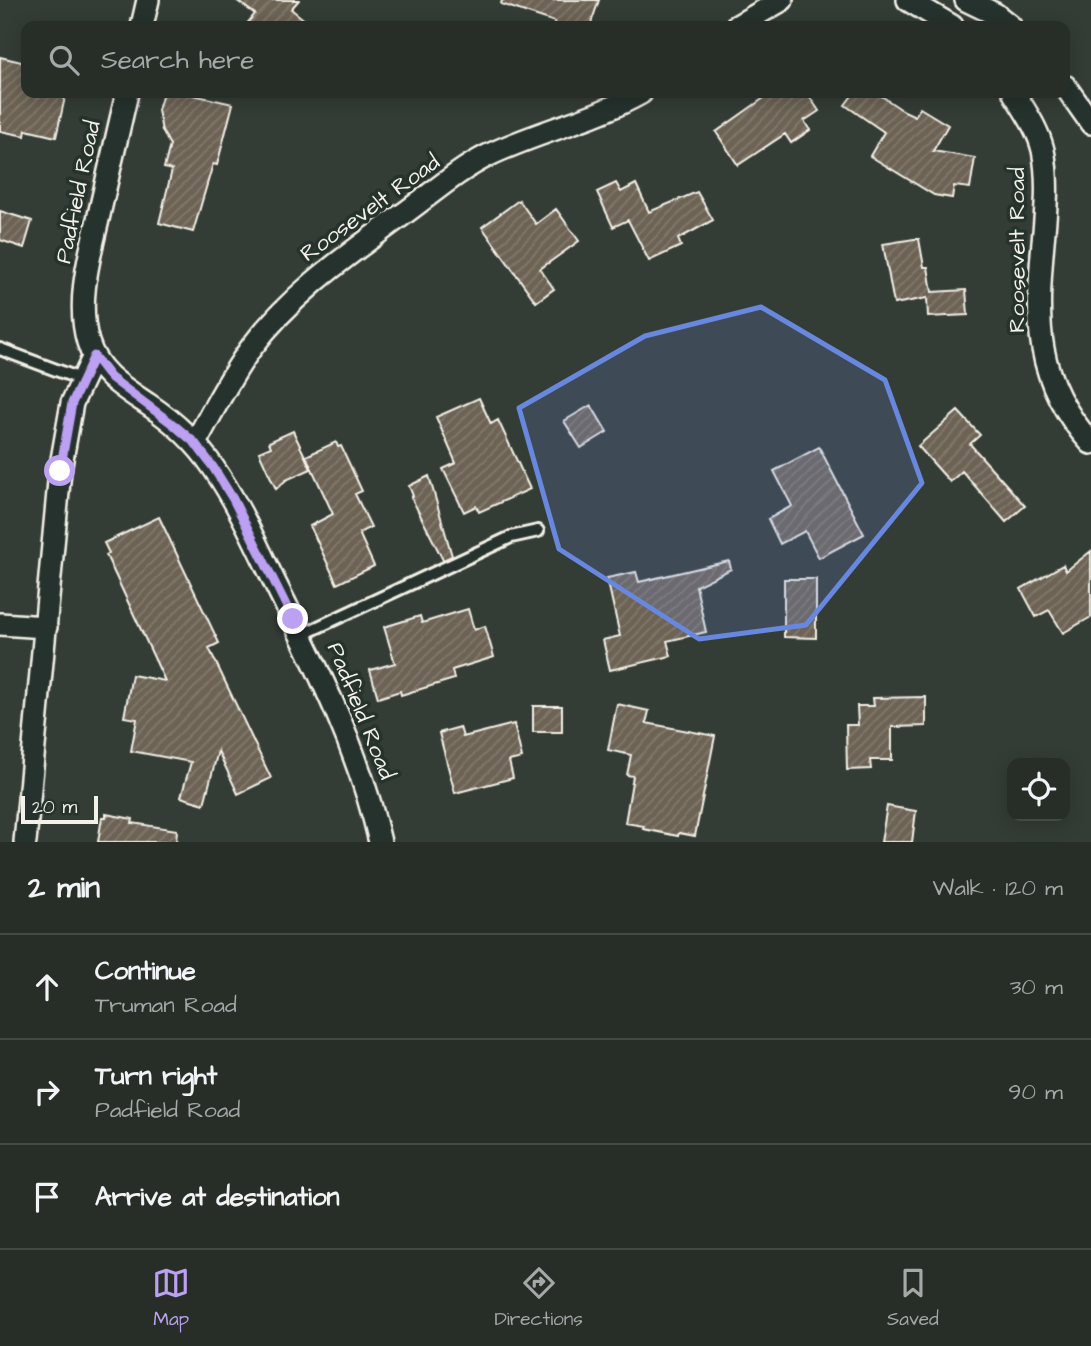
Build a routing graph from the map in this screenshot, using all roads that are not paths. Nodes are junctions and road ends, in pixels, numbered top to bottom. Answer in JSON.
{"nodes":[{"id":1,"x":148,"y":0,"type":"edge"},
{"id":2,"x":782,"y":0,"type":"edge"},
{"id":3,"x":908,"y":0,"type":"edge"},
{"id":4,"x":971,"y":3,"type":"edge"},
{"id":5,"x":143,"y":21,"type":"edge"},
{"id":6,"x":744,"y":21,"type":"edge"},
{"id":7,"x":944,"y":21,"type":"edge"},
{"id":8,"x":1004,"y":21,"type":"edge"},
{"id":9,"x":1070,"y":93,"type":"edge"},
{"id":10,"x":126,"y":98,"type":"edge"},
{"id":11,"x":632,"y":98,"type":"edge"},
{"id":12,"x":1017,"y":98,"type":"edge"},
{"id":13,"x":1091,"y":122,"type":"edge"},
{"id":14,"x":0,"y":349,"type":"edge"},
{"id":15,"x":94,"y":356,"type":"junction"},
{"id":16,"x":83,"y":380,"type":"junction"},
{"id":17,"x":195,"y":443,"type":"junction"},
{"id":18,"x":1091,"y":443,"type":"edge"},
{"id":19,"x":538,"y":531,"type":"dead end"},
{"id":20,"x":0,"y":624,"type":"edge"},
{"id":21,"x":46,"y":627,"type":"junction"},
{"id":22,"x":302,"y":635,"type":"junction"},
{"id":23,"x":25,"y":842,"type":"edge"},
{"id":24,"x":380,"y":842,"type":"edge"}],
"edges":[{"from":1,"to":5,"type":"street"},
{"from":2,"to":6,"type":"street"},
{"from":3,"to":7,"type":"street"},
{"from":4,"to":8,"type":"street"},
{"from":9,"to":13,"type":"street"},
{"from":10,"to":15,"type":"street","name":"Padfield Road"},
{"from":11,"to":17,"type":"street","name":"Roosevelt Road"},
{"from":12,"to":18,"type":"street","name":"Roosevelt Road"},
{"from":14,"to":16,"type":"lane"},
{"from":15,"to":16,"type":"street"},
{"from":15,"to":17,"type":"street","name":"Padfield Road"},
{"from":16,"to":21,"type":"street"},
{"from":17,"to":22,"type":"street","name":"Padfield Road"},
{"from":19,"to":22,"type":"lane"},
{"from":20,"to":21,"type":"street"},
{"from":21,"to":23,"type":"street"},
{"from":22,"to":24,"type":"street","name":"Padfield Road"}]}
